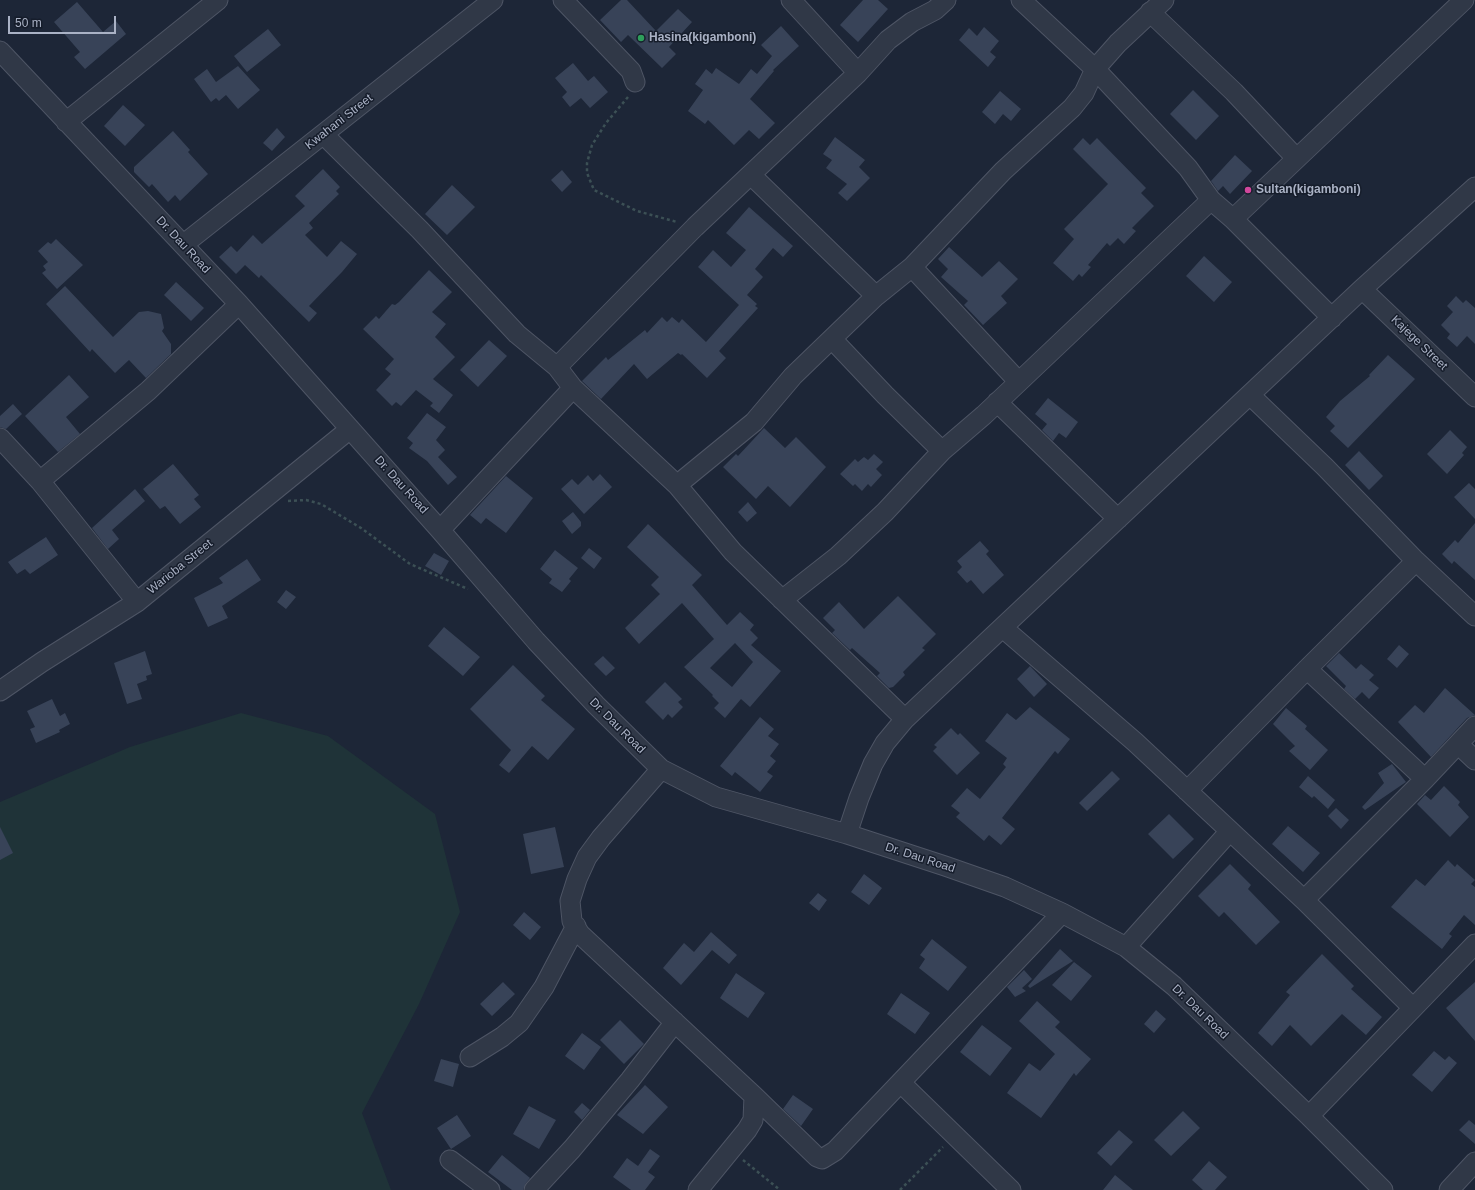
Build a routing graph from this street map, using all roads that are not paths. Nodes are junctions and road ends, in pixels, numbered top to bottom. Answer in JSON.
{"nodes":[{"id":1,"x":493,"y":0,"type":"edge"},
{"id":2,"x":563,"y":0,"type":"edge"},
{"id":3,"x":791,"y":0,"type":"edge"},
{"id":4,"x":946,"y":0,"type":"edge"},
{"id":5,"x":1020,"y":0,"type":"edge"},
{"id":6,"x":1461,"y":1,"type":"edge"},
{"id":7,"x":211,"y":2,"type":"edge"},
{"id":8,"x":1157,"y":6,"type":"edge"},
{"id":9,"x":0,"y":51,"type":"edge"},
{"id":10,"x":1095,"y":69,"type":"junction"},
{"id":11,"x":858,"y":73,"type":"junction"},
{"id":12,"x":635,"y":82,"type":"road end"},
{"id":13,"x":66,"y":122,"type":"junction"},
{"id":14,"x":324,"y":134,"type":"junction"},
{"id":15,"x":1296,"y":158,"type":"junction"},
{"id":16,"x":751,"y":174,"type":"junction"},
{"id":17,"x":1475,"y":187,"type":"edge"},
{"id":18,"x":1211,"y":200,"type":"junction"},
{"id":19,"x":1233,"y":219,"type":"junction"},
{"id":20,"x":184,"y":244,"type":"junction"},
{"id":21,"x":912,"y":267,"type":"junction"},
{"id":22,"x":1362,"y":289,"type":"junction"},
{"id":23,"x":876,"y":296,"type":"junction"},
{"id":24,"x":239,"y":304,"type":"junction"},
{"id":25,"x":1332,"y":318,"type":"junction"},
{"id":26,"x":832,"y":339,"type":"junction"},
{"id":27,"x":557,"y":367,"type":"junction"},
{"id":28,"x":1018,"y":382,"type":"junction"},
{"id":29,"x":573,"y":388,"type":"junction"},
{"id":30,"x":1250,"y":395,"type":"junction"},
{"id":31,"x":1475,"y":397,"type":"edge"},
{"id":32,"x":997,"y":402,"type":"junction"},
{"id":33,"x":350,"y":429,"type":"junction"},
{"id":34,"x":0,"y":438,"type":"edge"},
{"id":35,"x":942,"y":452,"type":"junction"},
{"id":36,"x":40,"y":481,"type":"junction"},
{"id":37,"x":677,"y":485,"type":"junction"},
{"id":38,"x":1118,"y":519,"type":"junction"},
{"id":39,"x":440,"y":530,"type":"junction"},
{"id":40,"x":1416,"y":561,"type":"junction"},
{"id":41,"x":782,"y":600,"type":"junction"},
{"id":42,"x":137,"y":602,"type":"junction"},
{"id":43,"x":1475,"y":616,"type":"edge"},
{"id":44,"x":1003,"y":628,"type":"junction"},
{"id":45,"x":1307,"y":669,"type":"junction"},
{"id":46,"x":0,"y":691,"type":"edge"},
{"id":47,"x":906,"y":719,"type":"junction"},
{"id":48,"x":1475,"y":726,"type":"edge"},
{"id":49,"x":1458,"y":744,"type":"junction"},
{"id":50,"x":1475,"y":760,"type":"edge"},
{"id":51,"x":661,"y":768,"type":"junction"},
{"id":52,"x":1425,"y":779,"type":"junction"},
{"id":53,"x":1187,"y":791,"type":"junction"},
{"id":54,"x":1230,"y":831,"type":"junction"},
{"id":55,"x":847,"y":834,"type":"junction"},
{"id":56,"x":1304,"y":900,"type":"junction"},
{"id":57,"x":1062,"y":913,"type":"junction"},
{"id":58,"x":576,"y":926,"type":"junction"},
{"id":59,"x":1475,"y":944,"type":"edge"},
{"id":60,"x":1126,"y":947,"type":"junction"},
{"id":61,"x":1413,"y":1008,"type":"junction"},
{"id":62,"x":675,"y":1022,"type":"junction"},
{"id":63,"x":470,"y":1056,"type":"dead end"},
{"id":64,"x":901,"y":1083,"type":"junction"},
{"id":65,"x":754,"y":1096,"type":"junction"},
{"id":66,"x":1309,"y":1116,"type":"junction"},
{"id":67,"x":450,"y":1160,"type":"dead end"},
{"id":68,"x":1475,"y":1162,"type":"edge"},
{"id":69,"x":490,"y":1190,"type":"edge"},
{"id":70,"x":534,"y":1190,"type":"edge"},
{"id":71,"x":698,"y":1190,"type":"edge"},
{"id":72,"x":1012,"y":1190,"type":"edge"},
{"id":73,"x":1383,"y":1190,"type":"edge"},
{"id":74,"x":1449,"y":1190,"type":"edge"}],
"edges":[{"from":1,"to":14,"type":"street","name":"Kwahani Street"},
{"from":2,"to":12,"type":"street"},
{"from":3,"to":11,"type":"street"},
{"from":4,"to":11,"type":"street"},
{"from":5,"to":10,"type":"street"},
{"from":6,"to":15,"type":"street"},
{"from":7,"to":13,"type":"street"},
{"from":8,"to":10,"type":"street"},
{"from":8,"to":15,"type":"street"},
{"from":9,"to":13,"type":"street","name":"Dr. Dau Road"},
{"from":10,"to":18,"type":"street"},
{"from":10,"to":21,"type":"street"},
{"from":11,"to":16,"type":"street"},
{"from":13,"to":20,"type":"street","name":"Dr. Dau Road"},
{"from":14,"to":20,"type":"street","name":"Kwahani Street"},
{"from":14,"to":27,"type":"street"},
{"from":15,"to":19,"type":"street"},
{"from":16,"to":23,"type":"street"},
{"from":16,"to":27,"type":"street"},
{"from":17,"to":22,"type":"street"},
{"from":18,"to":19,"type":"street"},
{"from":18,"to":28,"type":"street"},
{"from":19,"to":25,"type":"street"},
{"from":20,"to":24,"type":"street","name":"Dr. Dau Road"},
{"from":21,"to":23,"type":"street"},
{"from":21,"to":28,"type":"street"},
{"from":22,"to":25,"type":"street"},
{"from":22,"to":31,"type":"street","name":"Kajege Street"},
{"from":23,"to":26,"type":"street"},
{"from":24,"to":33,"type":"street","name":"Dr. Dau Road"},
{"from":24,"to":36,"type":"street"},
{"from":25,"to":30,"type":"street"},
{"from":26,"to":35,"type":"street"},
{"from":26,"to":37,"type":"street"},
{"from":27,"to":29,"type":"street"},
{"from":28,"to":32,"type":"street"},
{"from":29,"to":37,"type":"street"},
{"from":29,"to":39,"type":"street"},
{"from":30,"to":38,"type":"street"},
{"from":30,"to":40,"type":"street"},
{"from":32,"to":35,"type":"street"},
{"from":32,"to":38,"type":"street"},
{"from":33,"to":39,"type":"street","name":"Dr. Dau Road"},
{"from":33,"to":42,"type":"street","name":"Warioba Street"},
{"from":34,"to":36,"type":"street"},
{"from":35,"to":41,"type":"street"},
{"from":36,"to":42,"type":"street"},
{"from":37,"to":41,"type":"street"},
{"from":38,"to":44,"type":"street"},
{"from":39,"to":51,"type":"street","name":"Dr. Dau Road"},
{"from":40,"to":43,"type":"street"},
{"from":40,"to":45,"type":"street"},
{"from":41,"to":47,"type":"street"},
{"from":42,"to":46,"type":"street","name":"Warioba Street"},
{"from":44,"to":47,"type":"street"},
{"from":44,"to":53,"type":"street"},
{"from":45,"to":52,"type":"street"},
{"from":45,"to":53,"type":"street"},
{"from":47,"to":55,"type":"street"},
{"from":48,"to":49,"type":"street"},
{"from":49,"to":50,"type":"street"},
{"from":49,"to":52,"type":"street"},
{"from":51,"to":55,"type":"street","name":"Dr. Dau Road"},
{"from":51,"to":58,"type":"street"},
{"from":52,"to":56,"type":"street"},
{"from":53,"to":54,"type":"street"},
{"from":54,"to":56,"type":"street"},
{"from":54,"to":60,"type":"street"},
{"from":55,"to":57,"type":"street","name":"Dr. Dau Road"},
{"from":56,"to":61,"type":"street"},
{"from":57,"to":60,"type":"street","name":"Dr. Dau Road"},
{"from":57,"to":64,"type":"street"},
{"from":58,"to":62,"type":"street"},
{"from":58,"to":63,"type":"street"},
{"from":59,"to":61,"type":"street"},
{"from":60,"to":66,"type":"street","name":"Dr. Dau Road"},
{"from":61,"to":66,"type":"street"},
{"from":62,"to":65,"type":"street"},
{"from":62,"to":70,"type":"street"},
{"from":64,"to":65,"type":"street"},
{"from":64,"to":72,"type":"street"},
{"from":65,"to":71,"type":"street"},
{"from":66,"to":73,"type":"street","name":"Dr. Dau Road"},
{"from":67,"to":69,"type":"street"},
{"from":68,"to":74,"type":"street"}]}
